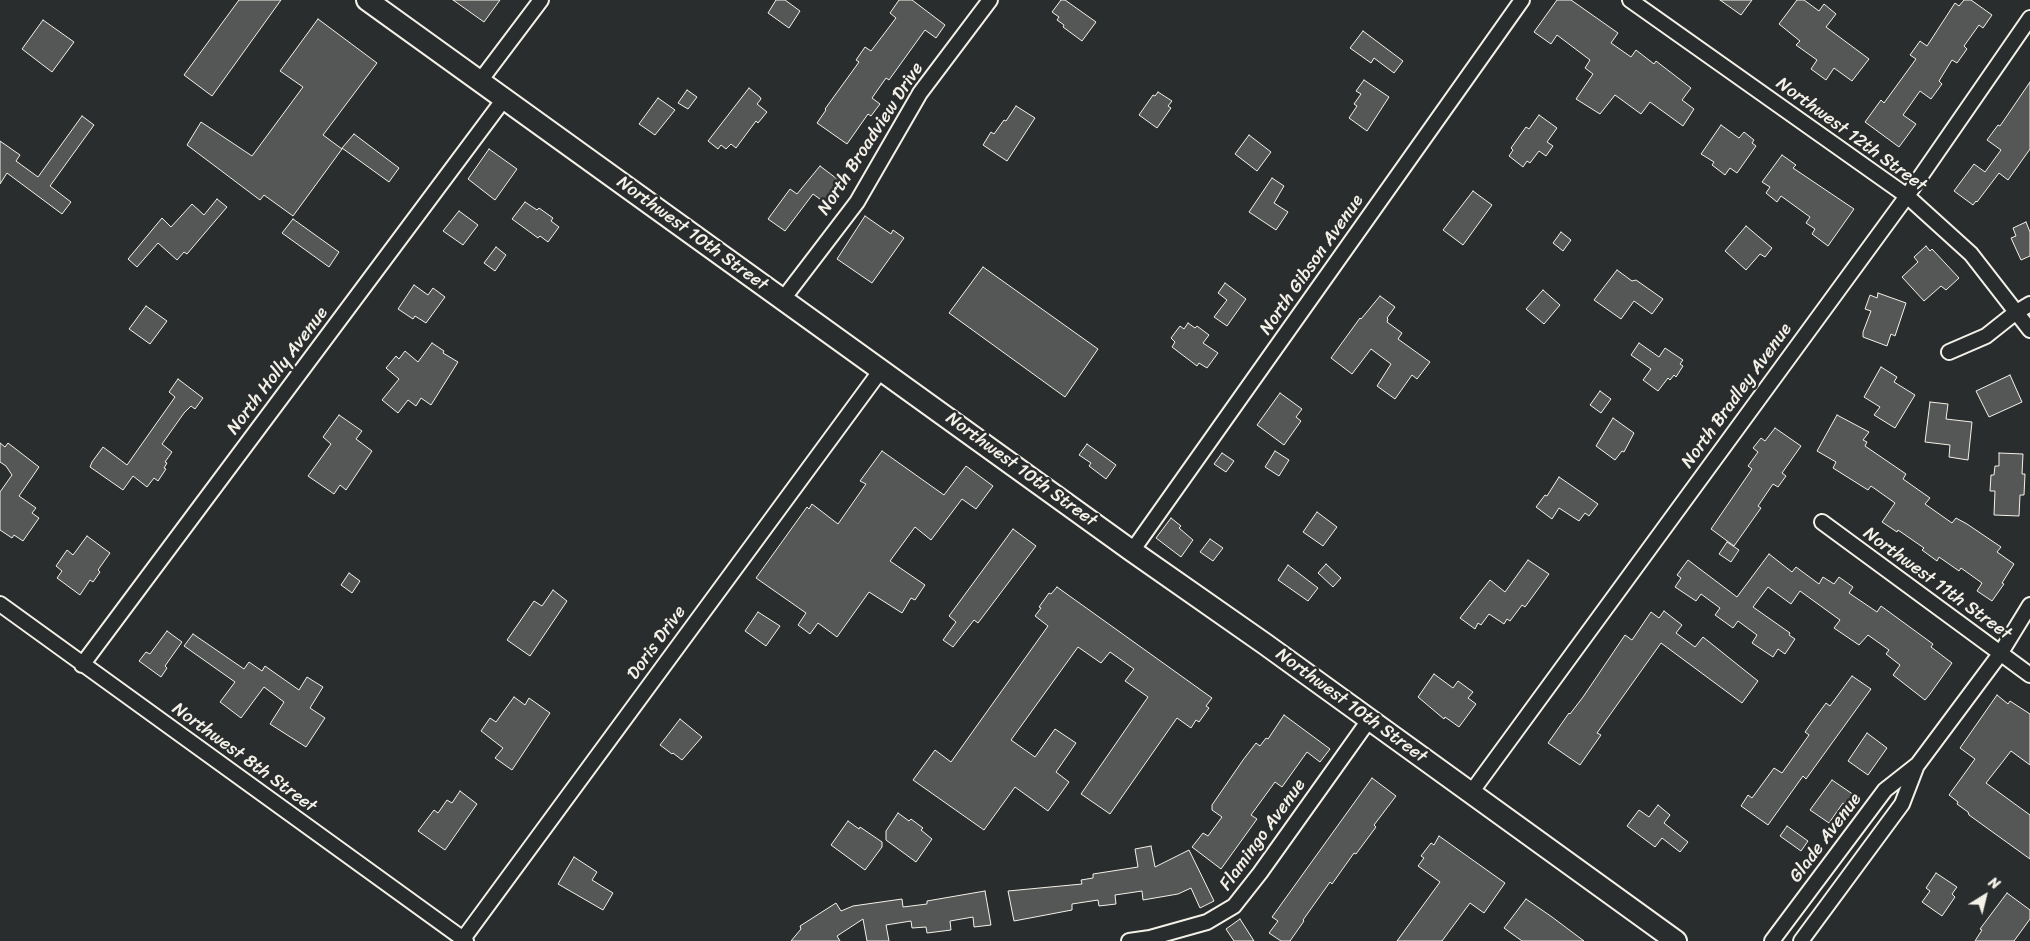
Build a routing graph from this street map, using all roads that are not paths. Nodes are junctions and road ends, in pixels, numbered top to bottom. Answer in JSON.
{"nodes":[{"id":1,"x":367,"y":0,"type":"edge"},
{"id":2,"x":541,"y":0,"type":"edge"},
{"id":3,"x":990,"y":0,"type":"edge"},
{"id":4,"x":1522,"y":0,"type":"edge"},
{"id":5,"x":1630,"y":0,"type":"edge"},
{"id":6,"x":2030,"y":18,"type":"edge"},
{"id":7,"x":480,"y":81,"type":"junction"},
{"id":8,"x":504,"y":99,"type":"junction"},
{"id":9,"x":1907,"y":196,"type":"junction"},
{"id":10,"x":783,"y":299,"type":"junction"},
{"id":11,"x":2030,"y":304,"type":"edge"},
{"id":12,"x":2015,"y":312,"type":"junction"},
{"id":13,"x":2030,"y":330,"type":"edge"},
{"id":14,"x":1949,"y":352,"type":"dead end"},
{"id":15,"x":881,"y":370,"type":"junction"},
{"id":16,"x":1822,"y":522,"type":"dead end"},
{"id":17,"x":1132,"y":551,"type":"junction"},
{"id":18,"x":0,"y":604,"type":"edge"},
{"id":19,"x":2030,"y":606,"type":"edge"},
{"id":20,"x":2000,"y":654,"type":"junction"},
{"id":21,"x":82,"y":665,"type":"junction"},
{"id":22,"x":2030,"y":675,"type":"edge"},
{"id":23,"x":1369,"y":720,"type":"junction"},
{"id":24,"x":1918,"y":764,"type":"junction"},
{"id":25,"x":1885,"y":790,"type":"junction"},
{"id":26,"x":1470,"y":794,"type":"junction"},
{"id":27,"x":1902,"y":804,"type":"junction"},
{"id":28,"x":1822,"y":874,"type":"junction"},
{"id":29,"x":1840,"y":888,"type":"junction"},
{"id":30,"x":465,"y":940,"type":"edge"},
{"id":31,"x":1150,"y":940,"type":"edge"},
{"id":32,"x":1129,"y":941,"type":"edge"},
{"id":33,"x":1676,"y":941,"type":"edge"},
{"id":34,"x":1772,"y":941,"type":"edge"},
{"id":35,"x":1801,"y":941,"type":"edge"}],
"edges":[{"from":1,"to":7,"type":"main road","name":"Northwest 10th Street"},
{"from":2,"to":7,"type":"street"},
{"from":3,"to":10,"type":"street","name":"North Broadview Drive"},
{"from":4,"to":17,"type":"street","name":"North Gibson Avenue"},
{"from":5,"to":9,"type":"street","name":"Northwest 12th Street"},
{"from":6,"to":9,"type":"street","name":"North Bradley Avenue"},
{"from":7,"to":8,"type":"main road","name":"Northwest 10th Street"},
{"from":8,"to":10,"type":"main road","name":"Northwest 10th Street"},
{"from":8,"to":21,"type":"street","name":"North Holly Avenue"},
{"from":9,"to":12,"type":"street","name":"Northwest 12th Street"},
{"from":9,"to":26,"type":"street","name":"North Bradley Avenue"},
{"from":10,"to":15,"type":"main road","name":"Northwest 10th Street"},
{"from":11,"to":12,"type":"street"},
{"from":12,"to":13,"type":"street"},
{"from":12,"to":14,"type":"street"},
{"from":15,"to":17,"type":"main road","name":"Northwest 10th Street"},
{"from":15,"to":30,"type":"street","name":"Doris Drive"},
{"from":16,"to":20,"type":"street","name":"Northwest 11th Street"},
{"from":17,"to":23,"type":"main road","name":"Northwest 10th Street"},
{"from":18,"to":21,"type":"street","name":"Northwest 8th Street"},
{"from":19,"to":20,"type":"street","name":"Glade Avenue"},
{"from":20,"to":22,"type":"street","name":"Northwest 11th Street"},
{"from":20,"to":24,"type":"street","name":"Glade Avenue"},
{"from":21,"to":30,"type":"street","name":"Northwest 8th Street"},
{"from":23,"to":26,"type":"main road","name":"Northwest 10th Street"},
{"from":23,"to":31,"type":"street","name":"Flamingo Avenue"},
{"from":24,"to":25,"type":"street","name":"Glade Avenue"},
{"from":24,"to":27,"type":"street","name":"Glade Avenue"},
{"from":25,"to":27,"type":"street"},
{"from":25,"to":28,"type":"street","name":"Glade Avenue"},
{"from":26,"to":33,"type":"main road","name":"Northwest 10th Street"},
{"from":27,"to":29,"type":"street","name":"Glade Avenue"},
{"from":28,"to":29,"type":"street"},
{"from":28,"to":34,"type":"street","name":"Glade Avenue"},
{"from":29,"to":35,"type":"street","name":"Glade Avenue"},
{"from":31,"to":32,"type":"street","name":"Flamingo Avenue"}]}
